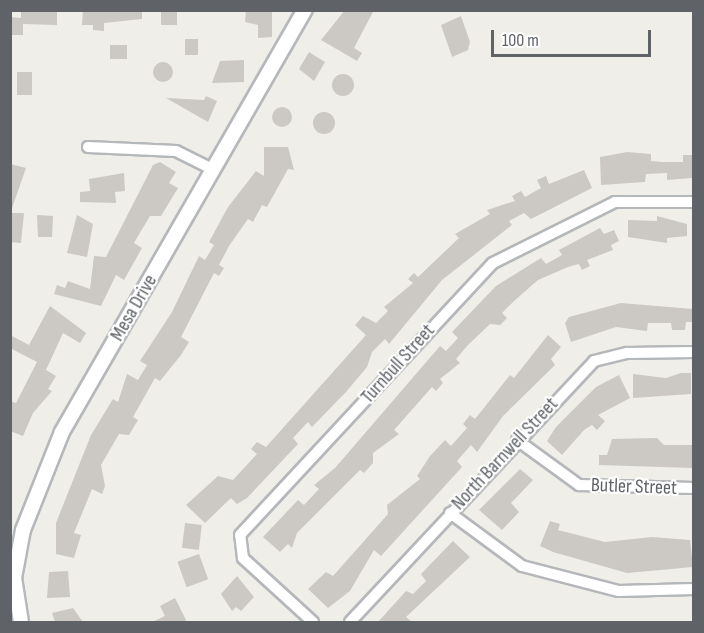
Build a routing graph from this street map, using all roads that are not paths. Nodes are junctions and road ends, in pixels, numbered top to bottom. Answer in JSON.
{"nodes":[{"id":1,"x":305,"y":10,"type":"edge"},
{"id":2,"x":88,"y":147,"type":"dead end"},
{"id":3,"x":214,"y":170,"type":"junction"},
{"id":4,"x":693,"y":202,"type":"edge"},
{"id":5,"x":693,"y":352,"type":"edge"},
{"id":6,"x":518,"y":440,"type":"junction"},
{"id":7,"x":693,"y":488,"type":"edge"},
{"id":8,"x":450,"y":513,"type":"junction"},
{"id":9,"x":13,"y":566,"type":"edge"},
{"id":10,"x":693,"y":589,"type":"edge"},
{"id":11,"x":21,"y":622,"type":"edge"},
{"id":12,"x":313,"y":622,"type":"edge"},
{"id":13,"x":350,"y":622,"type":"edge"}],
"edges":[{"from":1,"to":3,"type":"main road","name":"Mesa Drive"},
{"from":2,"to":3,"type":"street"},
{"from":3,"to":9,"type":"main road","name":"Mesa Drive"},
{"from":4,"to":12,"type":"street","name":"Turnbull Street"},
{"from":5,"to":6,"type":"street","name":"North Barnwell Street"},
{"from":6,"to":7,"type":"street","name":"Butler Street"},
{"from":6,"to":8,"type":"street","name":"North Barnwell Street"},
{"from":8,"to":10,"type":"street"},
{"from":8,"to":13,"type":"street","name":"North Barnwell Street"},
{"from":9,"to":11,"type":"main road","name":"Mesa Drive"}]}
